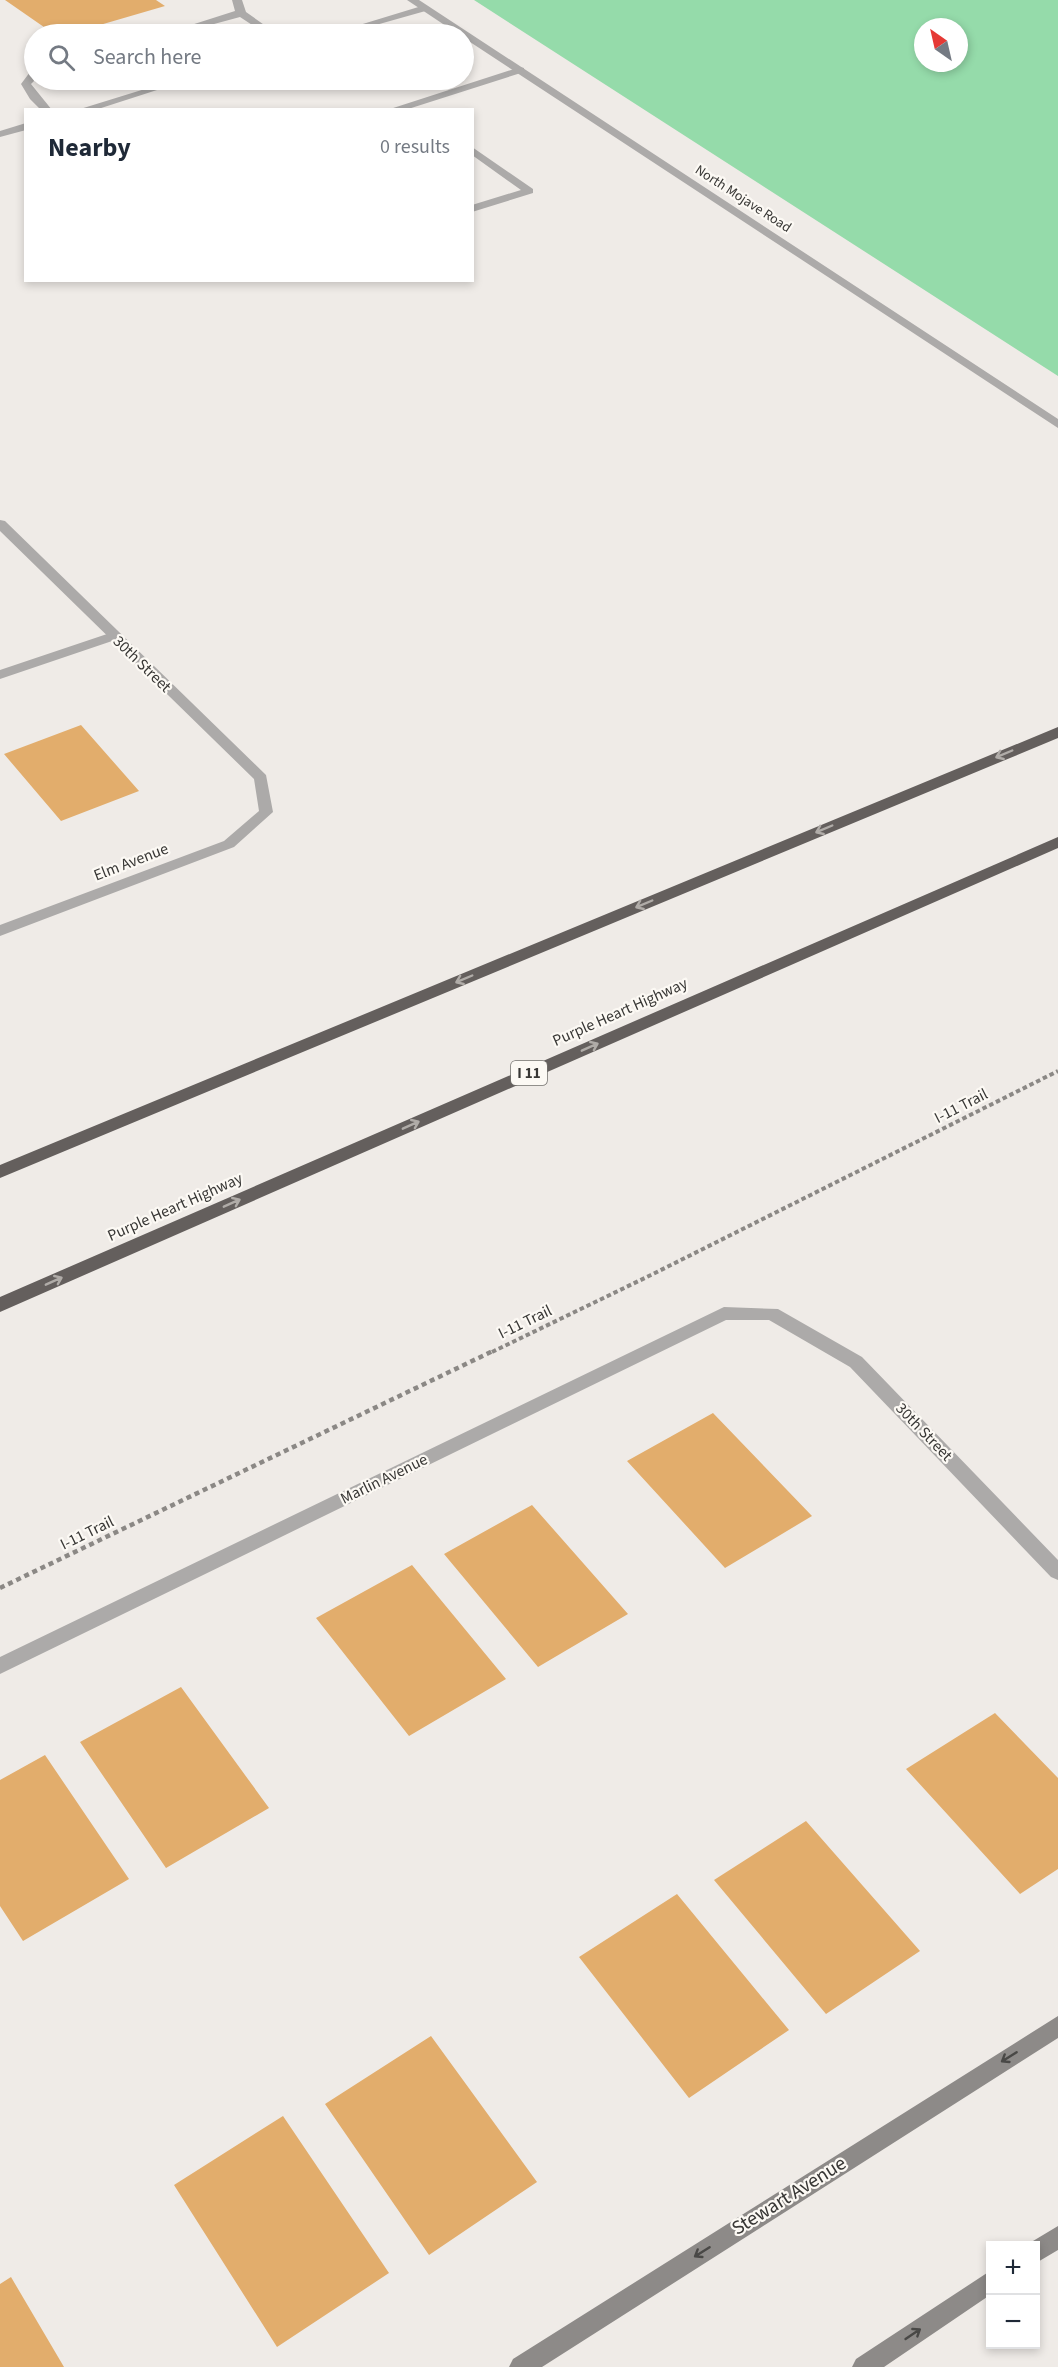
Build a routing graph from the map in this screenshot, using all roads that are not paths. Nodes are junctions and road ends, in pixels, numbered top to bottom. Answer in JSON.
{"nodes":[{"id":1,"x":237,"y":0,"type":"edge"},
{"id":2,"x":412,"y":0,"type":"edge"},
{"id":3,"x":425,"y":8,"type":"junction"},
{"id":4,"x":241,"y":13,"type":"junction"},
{"id":5,"x":203,"y":24,"type":"edge"},
{"id":6,"x":258,"y":24,"type":"edge"},
{"id":7,"x":370,"y":24,"type":"edge"},
{"id":8,"x":450,"y":24,"type":"edge"},
{"id":9,"x":474,"y":40,"type":"edge"},
{"id":10,"x":520,"y":70,"type":"junction"},
{"id":11,"x":474,"y":86,"type":"edge"},
{"id":12,"x":30,"y":90,"type":"edge"},
{"id":13,"x":149,"y":90,"type":"edge"},
{"id":14,"x":462,"y":90,"type":"edge"},
{"id":15,"x":412,"y":107,"type":"edge"},
{"id":16,"x":45,"y":108,"type":"edge"},
{"id":17,"x":89,"y":108,"type":"edge"},
{"id":18,"x":24,"y":127,"type":"edge"},
{"id":19,"x":0,"y":134,"type":"edge"},
{"id":20,"x":474,"y":151,"type":"edge"},
{"id":21,"x":474,"y":208,"type":"edge"},
{"id":22,"x":1058,"y":424,"type":"edge"},
{"id":23,"x":0,"y":524,"type":"edge"},
{"id":24,"x":113,"y":636,"type":"junction"},
{"id":25,"x":0,"y":675,"type":"edge"},
{"id":26,"x":1058,"y":732,"type":"edge"},
{"id":27,"x":266,"y":812,"type":"joint"},
{"id":28,"x":1058,"y":842,"type":"edge"},
{"id":29,"x":0,"y":931,"type":"edge"},
{"id":30,"x":0,"y":1172,"type":"edge"},
{"id":31,"x":0,"y":1305,"type":"edge"},
{"id":32,"x":772,"y":1314,"type":"joint"},
{"id":33,"x":1058,"y":1572,"type":"edge"},
{"id":34,"x":0,"y":1666,"type":"edge"},
{"id":35,"x":1058,"y":2026,"type":"edge"},
{"id":36,"x":1058,"y":2237,"type":"edge"},
{"id":37,"x":1040,"y":2249,"type":"edge"},
{"id":38,"x":986,"y":2285,"type":"edge"},
{"id":39,"x":521,"y":2367,"type":"edge"},
{"id":40,"x":864,"y":2367,"type":"edge"}],
"edges":[{"from":1,"to":4,"type":"street"},
{"from":2,"to":3,"type":"street","name":"North Mojave Road"},
{"from":3,"to":7,"type":"street"},
{"from":3,"to":8,"type":"street","name":"North Mojave Road"},
{"from":4,"to":5,"type":"street"},
{"from":4,"to":6,"type":"street"},
{"from":9,"to":10,"type":"street","name":"North Mojave Road"},
{"from":10,"to":11,"type":"street"},
{"from":10,"to":22,"type":"street","name":"North Mojave Road"},
{"from":12,"to":16,"type":"street"},
{"from":13,"to":17,"type":"street"},
{"from":14,"to":15,"type":"street"},
{"from":18,"to":19,"type":"street"},
{"from":20,"to":21,"type":"street"},
{"from":23,"to":24,"type":"street","name":"30th Street"},
{"from":24,"to":25,"type":"street"},
{"from":24,"to":27,"type":"street","name":"30th Street"},
{"from":26,"to":30,"type":"highway","one_way":true},
{"from":27,"to":29,"type":"street","name":"Elm Avenue"},
{"from":31,"to":28,"type":"highway","name":"Purple Heart Highway","number":"I 11","one_way":true},
{"from":32,"to":33,"type":"street","name":"30th Street"},
{"from":32,"to":34,"type":"street","name":"Marlin Avenue"},
{"from":35,"to":39,"type":"main road","name":"Stewart Avenue","one_way":true},
{"from":36,"to":37,"type":"main road"},
{"from":40,"to":38,"type":"main road","one_way":true}]}
